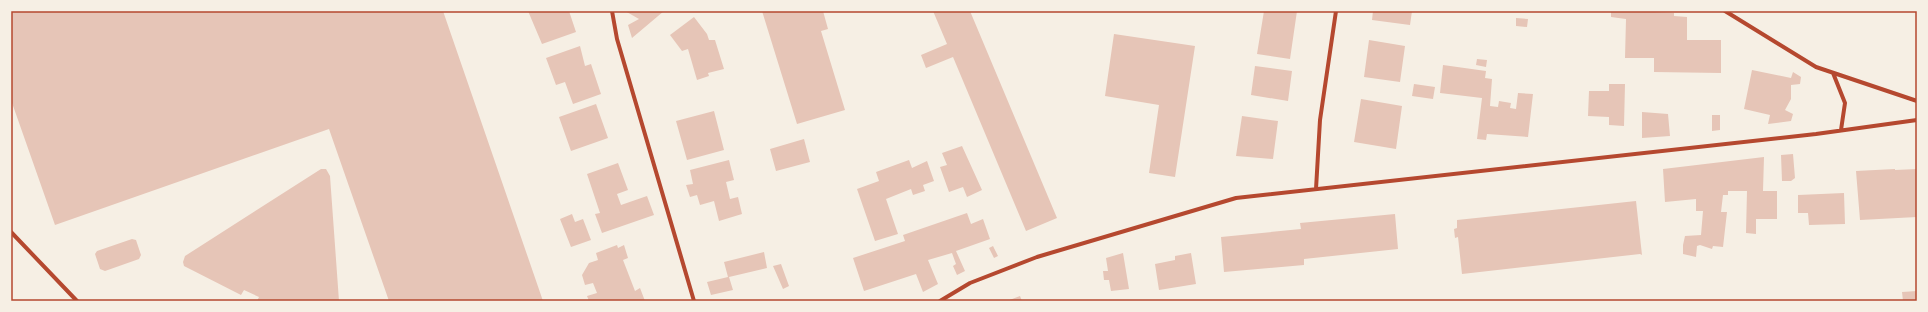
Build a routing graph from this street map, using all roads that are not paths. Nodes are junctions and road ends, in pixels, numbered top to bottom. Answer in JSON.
{"nodes":[{"id":1,"x":612,"y":11,"type":"edge"},
{"id":2,"x":1336,"y":11,"type":"edge"},
{"id":3,"x":1725,"y":11,"type":"edge"},
{"id":4,"x":1833,"y":73,"type":"junction"},
{"id":5,"x":1917,"y":101,"type":"edge"},
{"id":6,"x":1917,"y":120,"type":"edge"},
{"id":7,"x":1841,"y":130,"type":"junction"},
{"id":8,"x":1316,"y":189,"type":"junction"},
{"id":9,"x":11,"y":232,"type":"edge"},
{"id":10,"x":77,"y":301,"type":"edge"},
{"id":11,"x":694,"y":301,"type":"edge"},
{"id":12,"x":940,"y":301,"type":"edge"}],
"edges":[{"from":1,"to":11,"type":"street"},
{"from":2,"to":8,"type":"street"},
{"from":3,"to":4,"type":"street"},
{"from":4,"to":5,"type":"street"},
{"from":4,"to":7,"type":"street"},
{"from":6,"to":7,"type":"street"},
{"from":7,"to":8,"type":"street"},
{"from":8,"to":12,"type":"street"},
{"from":9,"to":10,"type":"street"}]}
